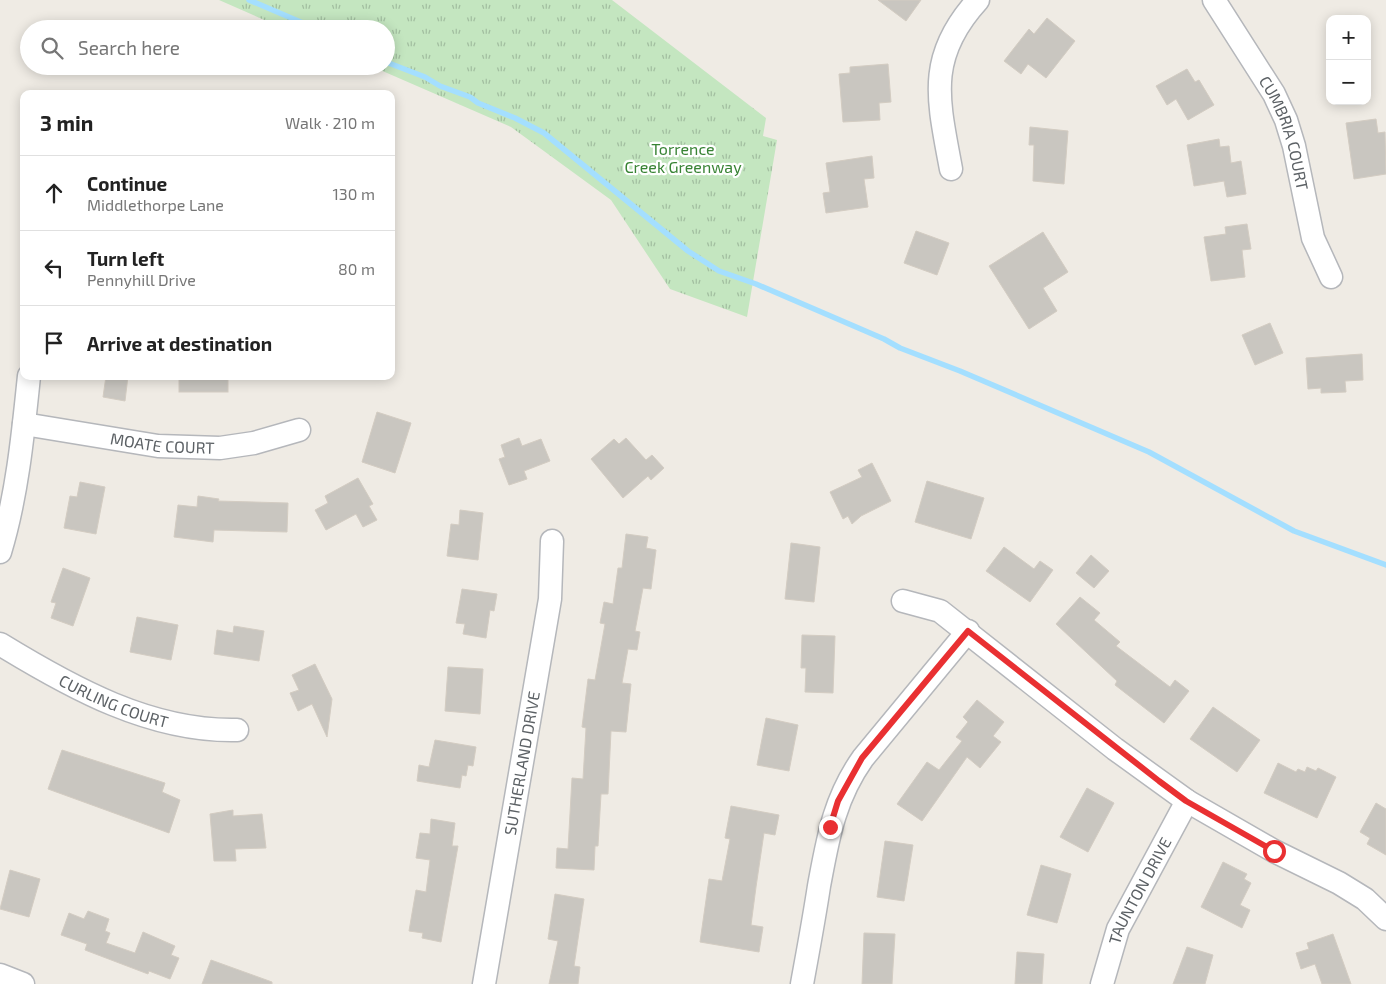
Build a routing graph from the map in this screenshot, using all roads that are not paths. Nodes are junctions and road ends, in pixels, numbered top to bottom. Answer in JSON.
{"nodes":[{"id":1,"x":978,"y":0,"type":"edge"},
{"id":2,"x":1214,"y":0,"type":"edge"},
{"id":3,"x":951,"y":169,"type":"dead end"},
{"id":4,"x":1331,"y":277,"type":"dead end"},
{"id":5,"x":29,"y":380,"type":"edge"},
{"id":6,"x":24,"y":424,"type":"junction"},
{"id":7,"x":299,"y":430,"type":"dead end"},
{"id":8,"x":552,"y":541,"type":"dead end"},
{"id":9,"x":0,"y":552,"type":"edge"},
{"id":10,"x":903,"y":601,"type":"dead end"},
{"id":11,"x":968,"y":631,"type":"junction"},
{"id":12,"x":0,"y":644,"type":"edge"},
{"id":13,"x":237,"y":730,"type":"dead end"},
{"id":14,"x":1186,"y":801,"type":"junction"},
{"id":15,"x":1386,"y":919,"type":"edge"},
{"id":16,"x":0,"y":975,"type":"edge"},
{"id":17,"x":23,"y":984,"type":"edge"},
{"id":18,"x":484,"y":984,"type":"edge"},
{"id":19,"x":802,"y":984,"type":"edge"},
{"id":20,"x":1102,"y":984,"type":"edge"}],
"edges":[{"from":1,"to":3,"type":"street"},
{"from":2,"to":4,"type":"street","name":"CUMBRIA COURT"},
{"from":5,"to":6,"type":"street"},
{"from":6,"to":7,"type":"street","name":"MOATE COURT"},
{"from":6,"to":9,"type":"street"},
{"from":8,"to":18,"type":"street","name":"SUTHERLAND DRIVE"},
{"from":10,"to":11,"type":"street"},
{"from":11,"to":14,"type":"street"},
{"from":11,"to":19,"type":"street"},
{"from":12,"to":13,"type":"street","name":"CURLING COURT"},
{"from":14,"to":15,"type":"street"},
{"from":14,"to":20,"type":"street","name":"TAUNTON DRIVE"},
{"from":16,"to":17,"type":"street"}]}
